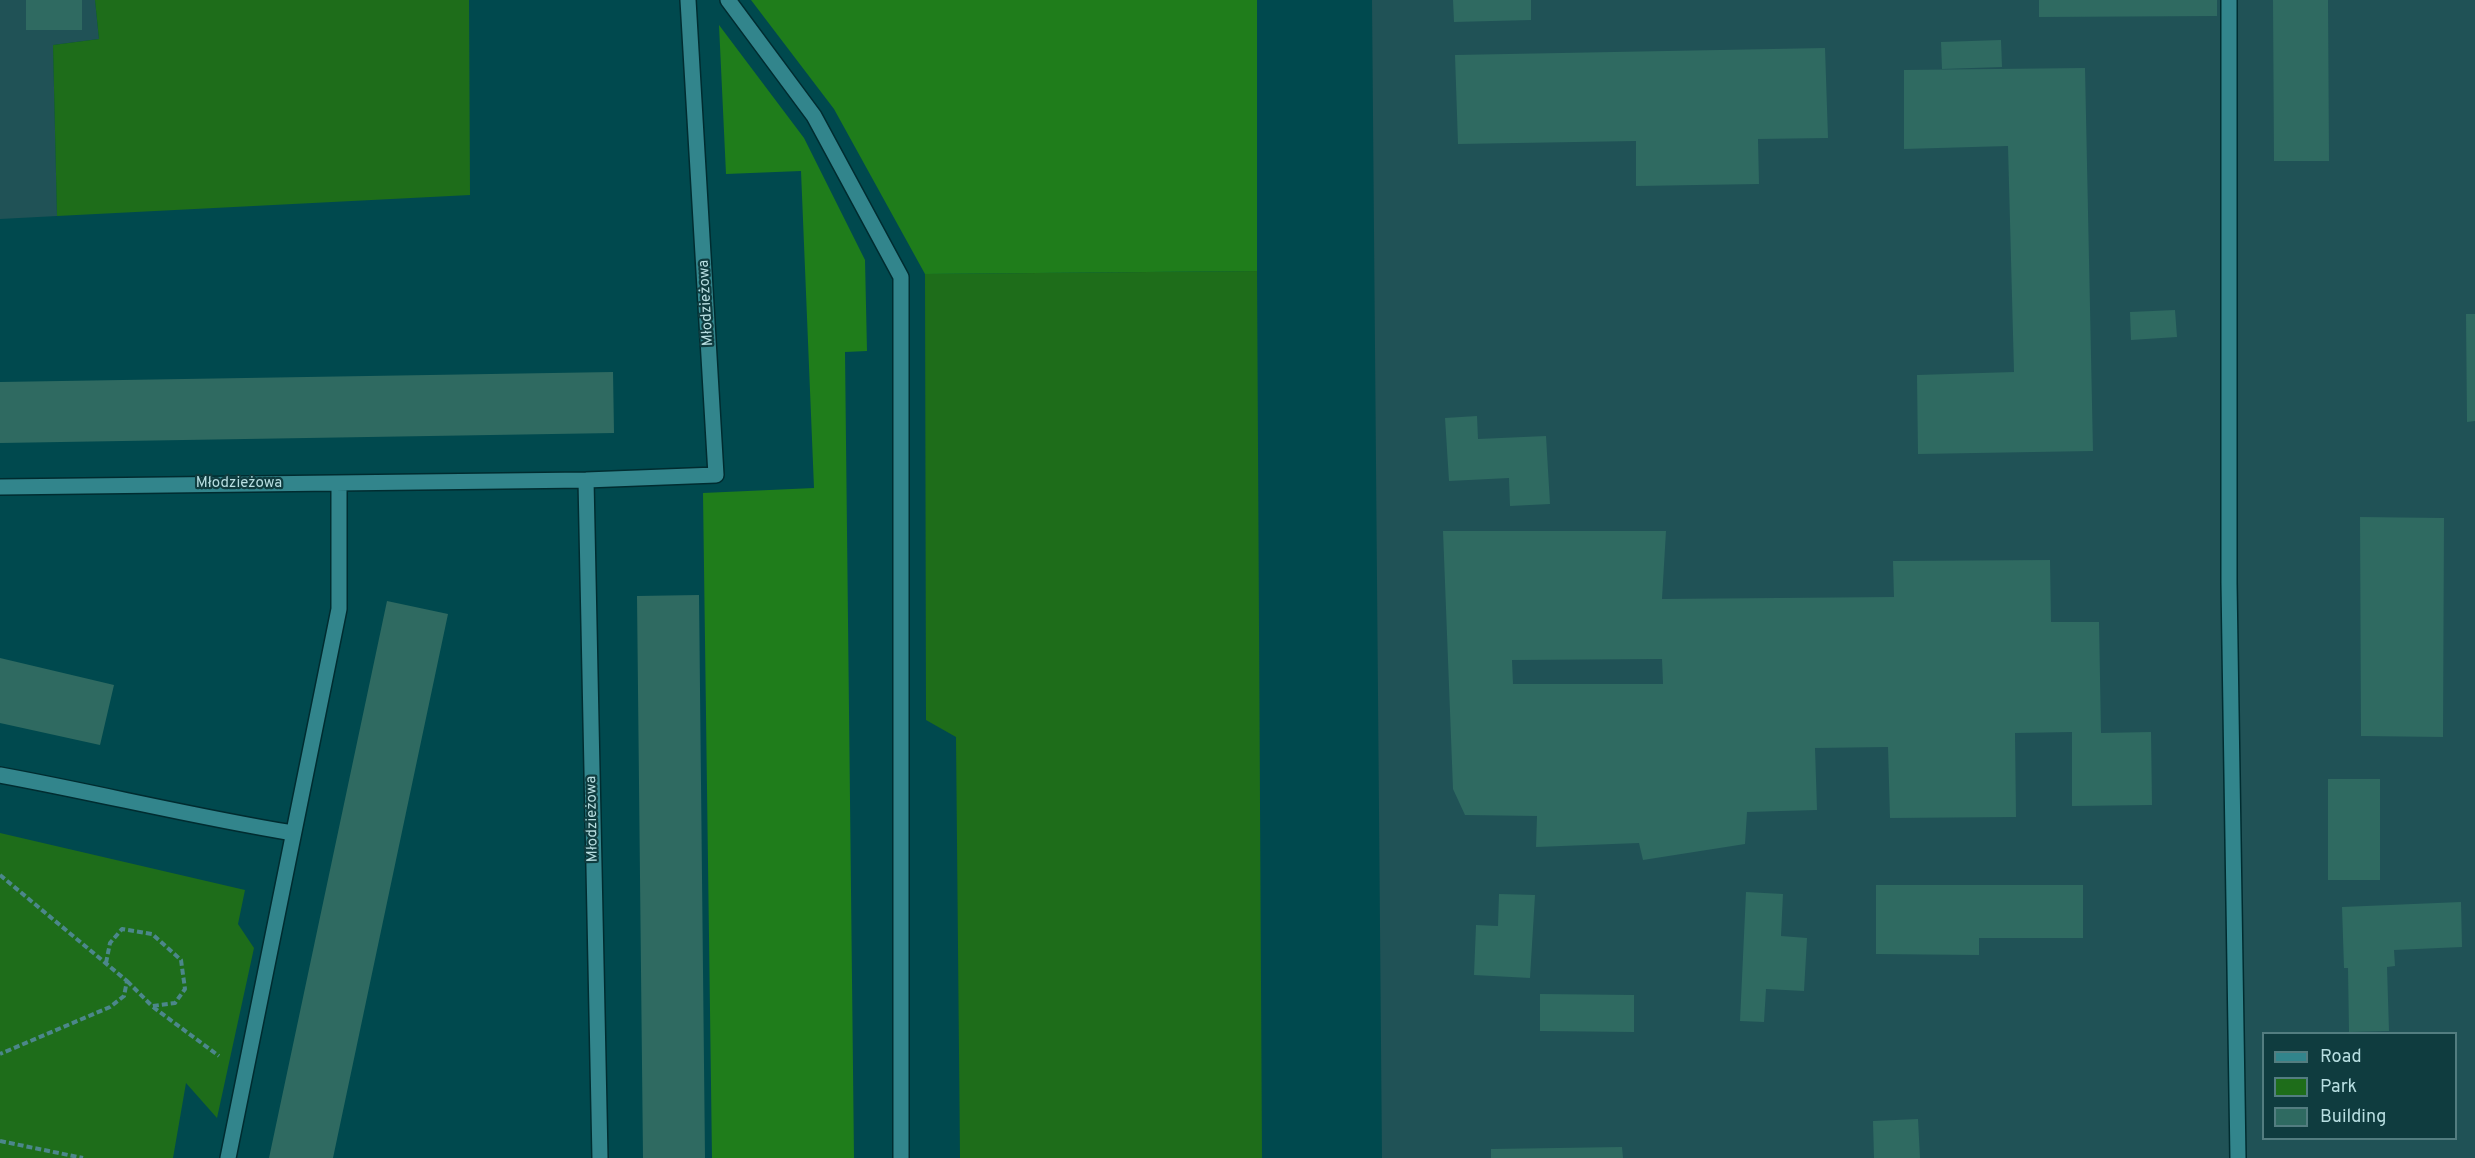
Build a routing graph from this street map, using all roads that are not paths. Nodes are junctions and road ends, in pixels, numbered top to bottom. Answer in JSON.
{"nodes":[{"id":1,"x":688,"y":0,"type":"edge"},
{"id":2,"x":728,"y":0,"type":"edge"},
{"id":3,"x":2229,"y":0,"type":"edge"},
{"id":4,"x":585,"y":480,"type":"junction"},
{"id":5,"x":339,"y":483,"type":"junction"},
{"id":6,"x":0,"y":487,"type":"edge"},
{"id":7,"x":0,"y":775,"type":"edge"},
{"id":8,"x":293,"y":833,"type":"junction"},
{"id":9,"x":228,"y":1158,"type":"edge"},
{"id":10,"x":600,"y":1158,"type":"edge"},
{"id":11,"x":901,"y":1158,"type":"edge"},
{"id":12,"x":2238,"y":1158,"type":"edge"}],
"edges":[{"from":1,"to":4,"type":"street","name":"Młodzieżowa"},
{"from":2,"to":11,"type":"street"},
{"from":3,"to":12,"type":"street"},
{"from":4,"to":5,"type":"street","name":"Młodzieżowa"},
{"from":4,"to":10,"type":"street","name":"Młodzieżowa"},
{"from":5,"to":6,"type":"street","name":"Młodzieżowa"},
{"from":5,"to":8,"type":"street"},
{"from":7,"to":8,"type":"street"},
{"from":8,"to":9,"type":"street"}]}
